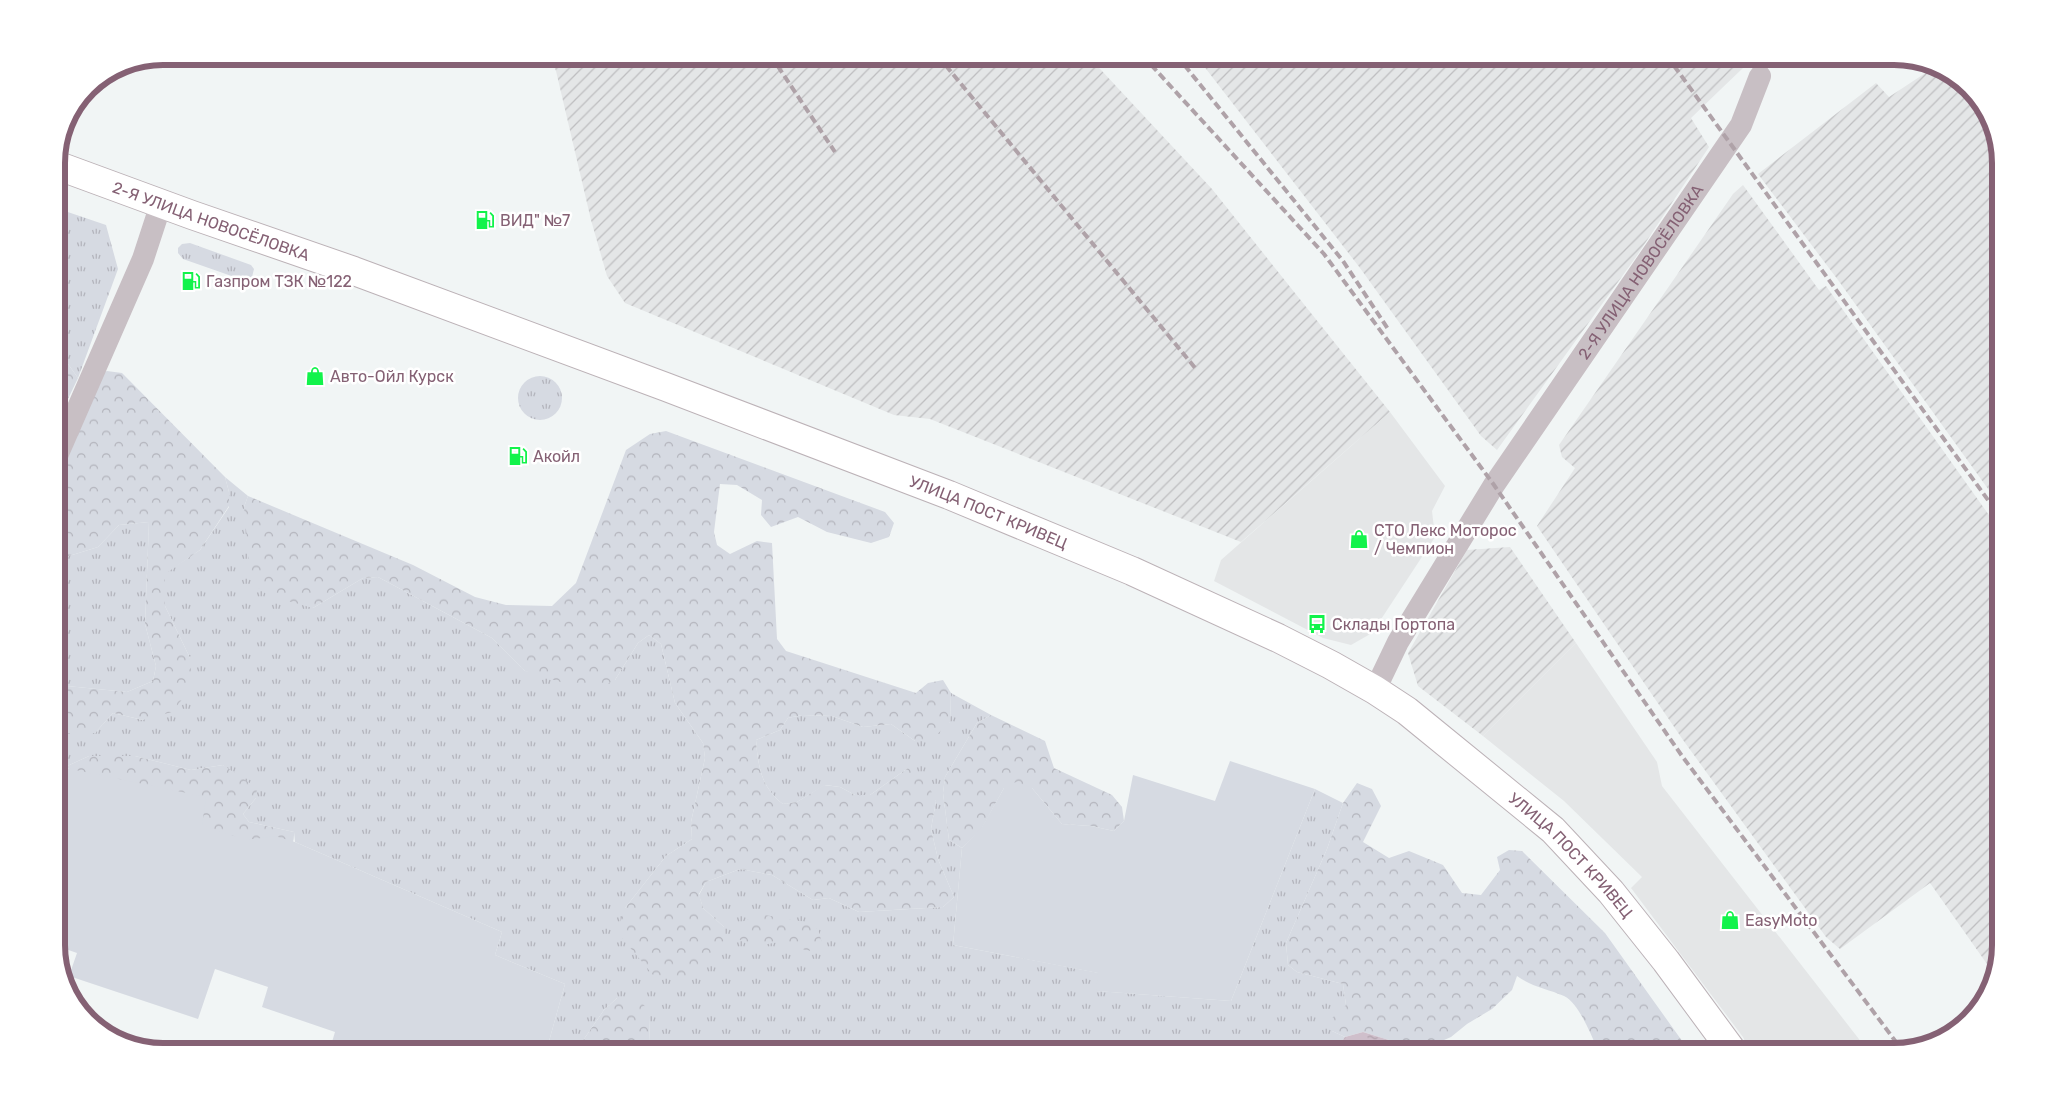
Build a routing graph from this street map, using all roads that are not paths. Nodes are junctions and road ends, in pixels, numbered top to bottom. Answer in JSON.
{"nodes":[{"id":1,"x":1760,"y":76,"type":"dead end"},
{"id":2,"x":65,"y":168,"type":"edge"},
{"id":3,"x":161,"y":204,"type":"junction"},
{"id":4,"x":592,"y":359,"type":"joint"},
{"id":5,"x":65,"y":437,"type":"edge"},
{"id":6,"x":1375,"y":690,"type":"junction"},
{"id":7,"x":1726,"y":1043,"type":"edge"}],
"edges":[{"from":1,"to":6,"type":"street","name":"2-Я УЛИЦА НОВОСЁЛОВКА"},
{"from":2,"to":3,"type":"main road","name":"2-Я УЛИЦА НОВОСЁЛОВКА"},
{"from":3,"to":4,"type":"main road","name":"2-Я УЛИЦА НОВОСЁЛОВКА"},
{"from":3,"to":5,"type":"street"},
{"from":4,"to":6,"type":"main road","name":"УЛИЦА ПОСТ КРИВЕЦ"},
{"from":6,"to":7,"type":"main road","name":"УЛИЦА ПОСТ КРИВЕЦ"}]}
